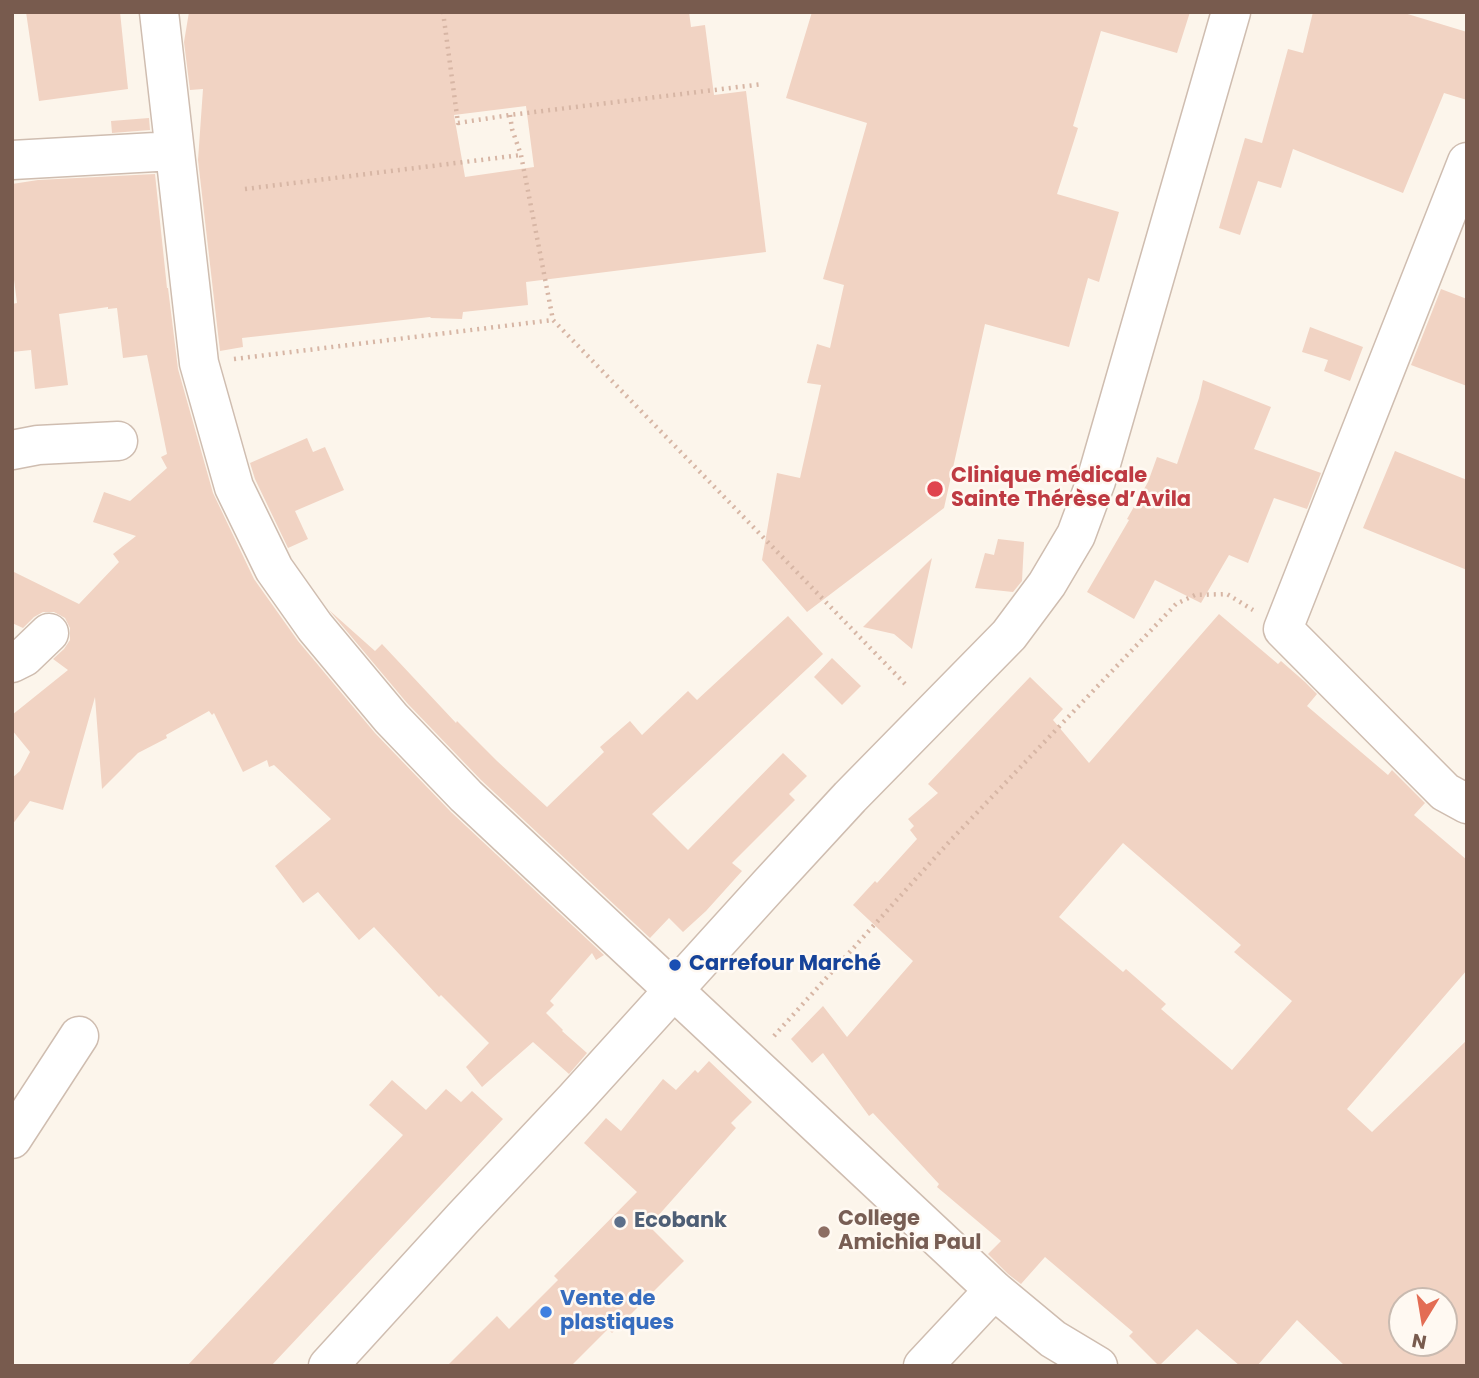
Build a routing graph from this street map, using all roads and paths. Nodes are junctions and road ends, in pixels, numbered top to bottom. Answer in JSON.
{"nodes":[{"id":1,"x":159,"y":12,"type":"edge"},
{"id":2,"x":443,"y":12,"type":"edge"},
{"id":3,"x":1231,"y":12,"type":"edge"},
{"id":4,"x":763,"y":83,"type":"dead end"},
{"id":5,"x":510,"y":115,"type":"junction"},
{"id":6,"x":174,"y":151,"type":"junction"},
{"id":7,"x":521,"y":155,"type":"junction"},
{"id":8,"x":12,"y":160,"type":"edge"},
{"id":9,"x":1467,"y":162,"type":"edge"},
{"id":10,"x":245,"y":189,"type":"dead end"},
{"id":11,"x":553,"y":320,"type":"junction"},
{"id":12,"x":199,"y":363,"type":"junction"},
{"id":13,"x":118,"y":441,"type":"dead end"},
{"id":14,"x":12,"y":450,"type":"edge"},
{"id":15,"x":1283,"y":629,"type":"junction"},
{"id":16,"x":49,"y":633,"type":"dead end"},
{"id":17,"x":12,"y":663,"type":"edge"},
{"id":18,"x":933,"y":713,"type":"junction"},
{"id":19,"x":1467,"y":803,"type":"edge"},
{"id":20,"x":674,"y":990,"type":"junction"},
{"id":21,"x":79,"y":1036,"type":"dead end"},
{"id":22,"x":751,"y":1061,"type":"junction"},
{"id":23,"x":12,"y":1139,"type":"edge"},
{"id":24,"x":994,"y":1290,"type":"junction"},
{"id":25,"x":328,"y":1366,"type":"edge"},
{"id":26,"x":923,"y":1366,"type":"edge"},
{"id":27,"x":1098,"y":1366,"type":"edge"}],
"edges":[{"from":1,"to":6,"type":"street"},
{"from":2,"to":5,"type":"path"},
{"from":3,"to":18,"type":"street"},
{"from":4,"to":5,"type":"path"},
{"from":5,"to":7,"type":"path"},
{"from":6,"to":8,"type":"street"},
{"from":6,"to":12,"type":"street"},
{"from":7,"to":10,"type":"path"},
{"from":7,"to":11,"type":"path"},
{"from":9,"to":15,"type":"street"},
{"from":11,"to":12,"type":"path"},
{"from":11,"to":18,"type":"path"},
{"from":12,"to":20,"type":"street"},
{"from":13,"to":14,"type":"street"},
{"from":15,"to":19,"type":"street"},
{"from":15,"to":22,"type":"path"},
{"from":16,"to":17,"type":"street"},
{"from":18,"to":20,"type":"street"},
{"from":20,"to":22,"type":"street"},
{"from":20,"to":25,"type":"street"},
{"from":21,"to":23,"type":"street"},
{"from":22,"to":24,"type":"street"},
{"from":24,"to":26,"type":"street"},
{"from":24,"to":27,"type":"street"}]}
